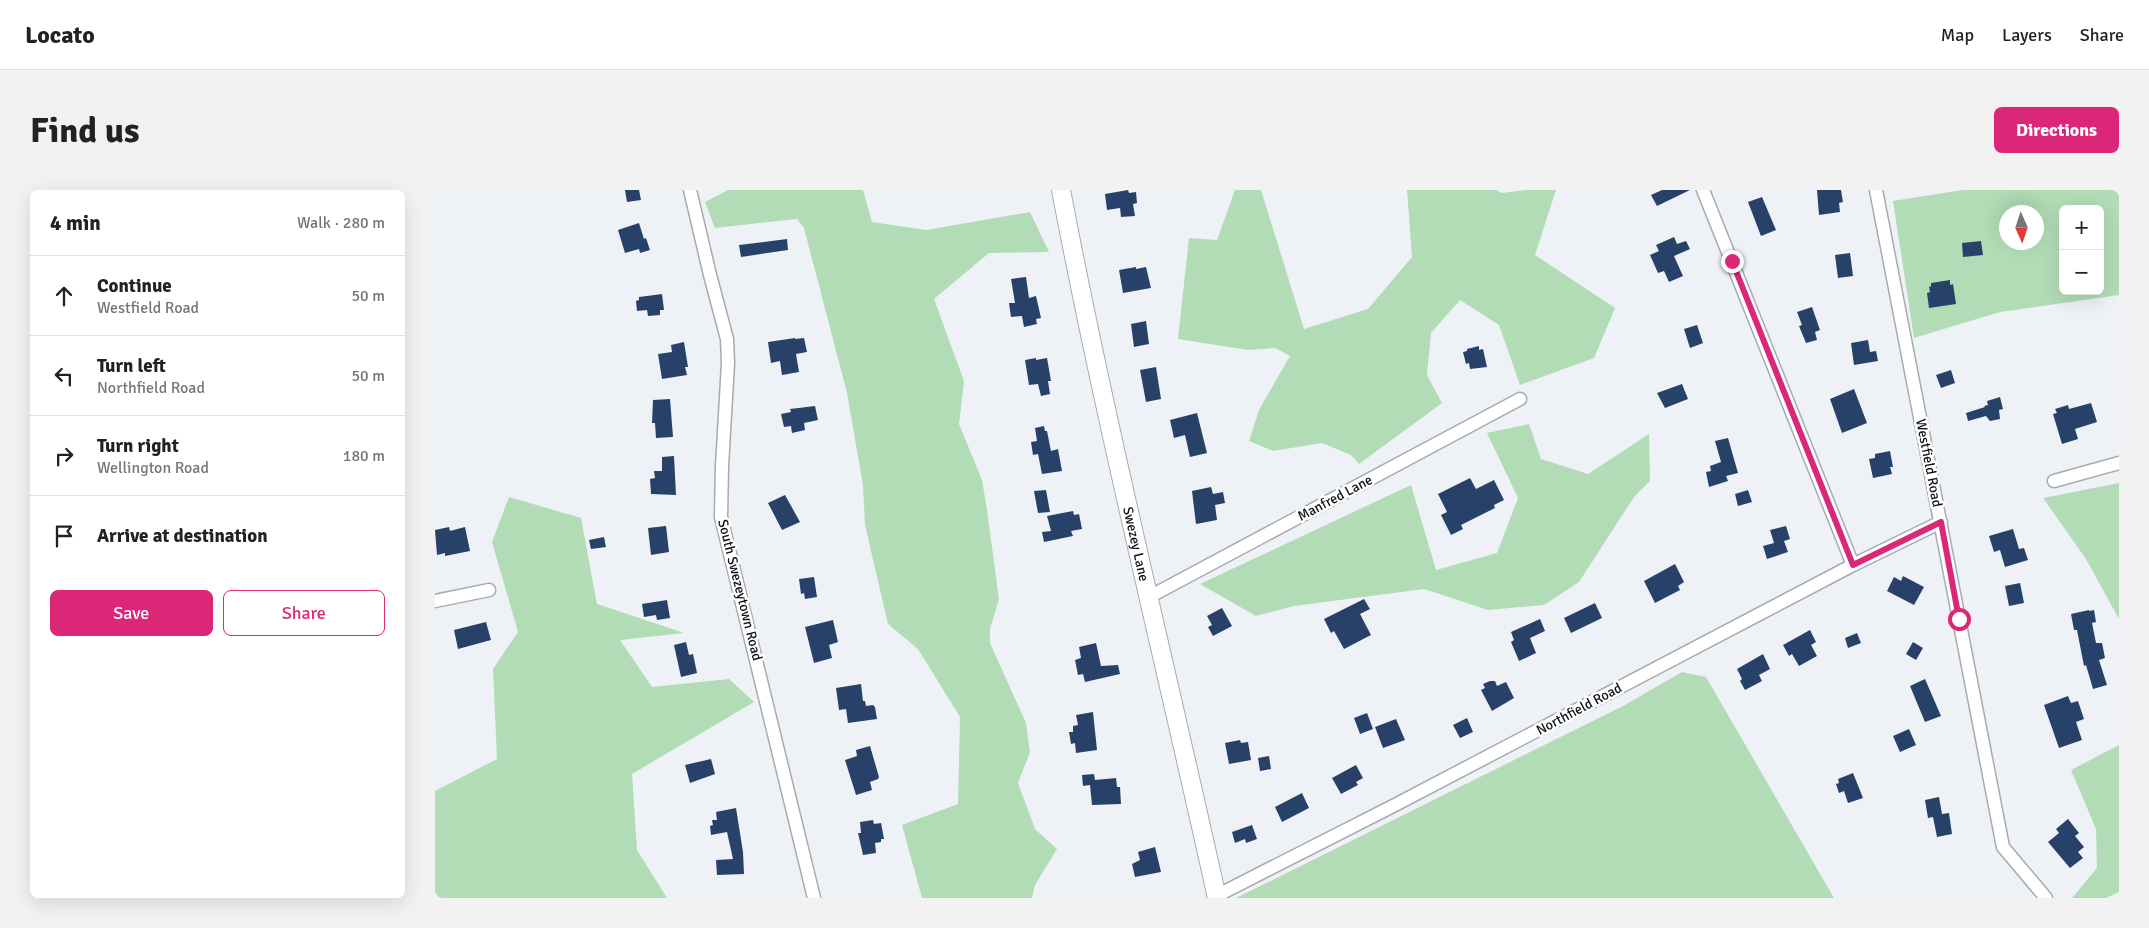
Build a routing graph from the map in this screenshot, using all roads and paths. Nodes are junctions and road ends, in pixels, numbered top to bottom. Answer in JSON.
{"nodes":[{"id":1,"x":690,"y":190,"type":"edge"},
{"id":2,"x":1061,"y":190,"type":"edge"},
{"id":3,"x":1703,"y":190,"type":"edge"},
{"id":4,"x":1876,"y":190,"type":"edge"},
{"id":5,"x":1520,"y":399,"type":"dead end"},
{"id":6,"x":2119,"y":463,"type":"edge"},
{"id":7,"x":2054,"y":482,"type":"dead end"},
{"id":8,"x":1941,"y":522,"type":"junction"},
{"id":9,"x":1853,"y":565,"type":"junction"},
{"id":10,"x":489,"y":590,"type":"dead end"},
{"id":11,"x":1149,"y":597,"type":"junction"},
{"id":12,"x":435,"y":601,"type":"edge"},
{"id":13,"x":1217,"y":897,"type":"edge"},
{"id":14,"x":814,"y":898,"type":"edge"},
{"id":15,"x":2047,"y":898,"type":"edge"}],
"edges":[{"from":1,"to":14,"type":"street","name":"South Swezeytown Road"},
{"from":2,"to":11,"type":"street","name":"Swezey Lane"},
{"from":3,"to":9,"type":"street"},
{"from":4,"to":8,"type":"street","name":"Westfield Road"},
{"from":5,"to":11,"type":"street","name":"Manfred Lane"},
{"from":6,"to":7,"type":"street"},
{"from":8,"to":9,"type":"street","name":"Northfield Road"},
{"from":8,"to":15,"type":"street","name":"Westfield Road"},
{"from":9,"to":13,"type":"street","name":"Northfield Road"},
{"from":10,"to":12,"type":"street"},
{"from":11,"to":13,"type":"street","name":"Swezey Lane"}]}
